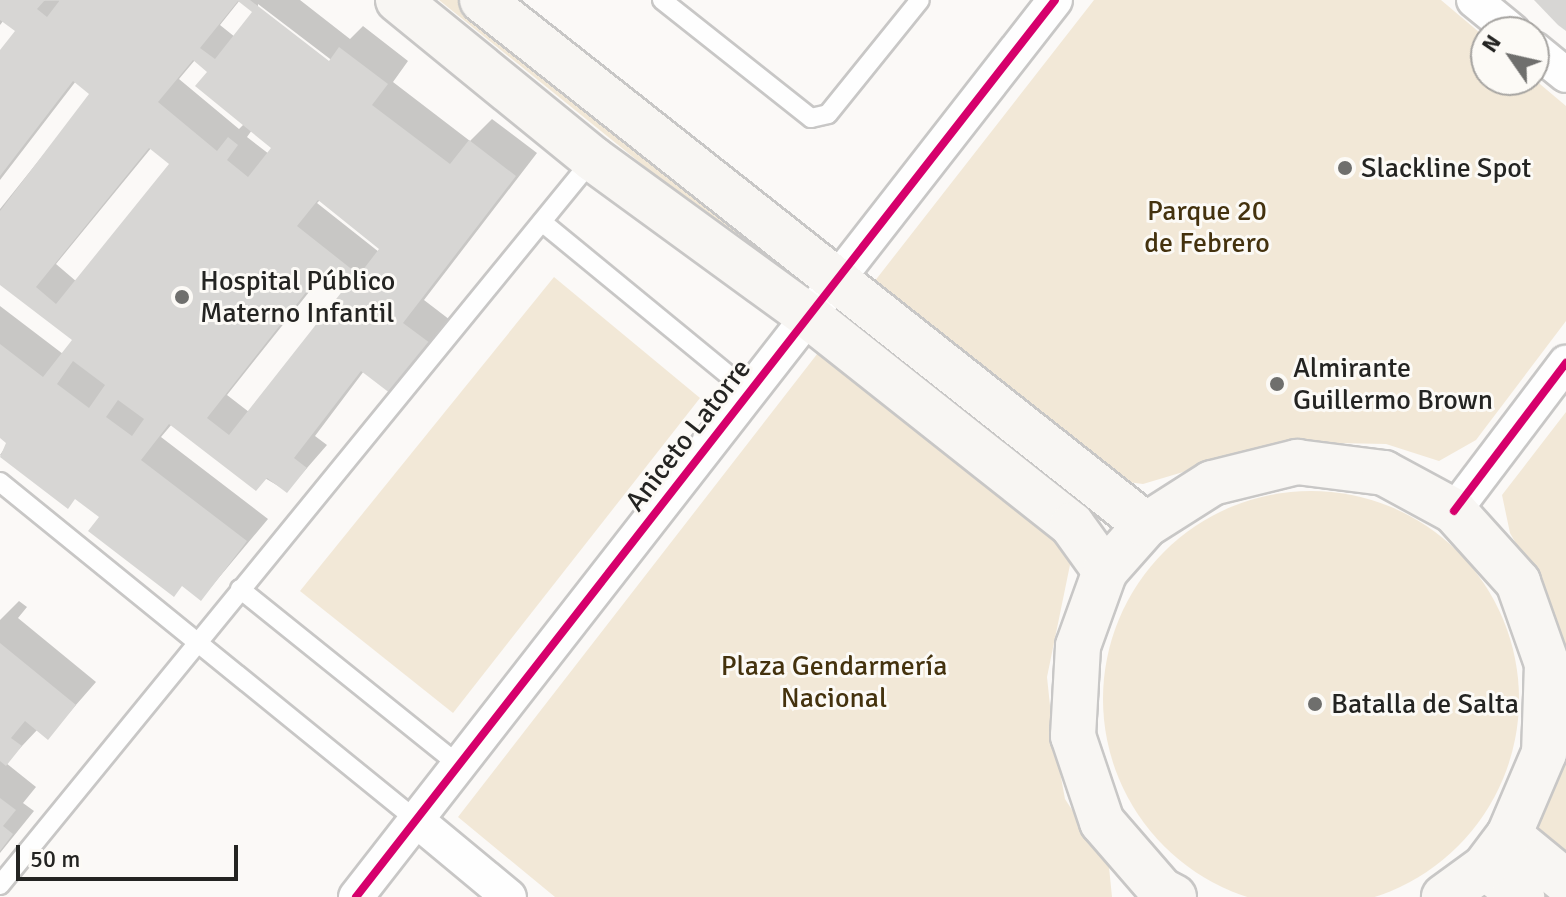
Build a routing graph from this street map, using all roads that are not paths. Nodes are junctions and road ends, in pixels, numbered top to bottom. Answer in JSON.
{"nodes":[{"id":1,"x":398,"y":0,"type":"edge"},
{"id":2,"x":482,"y":0,"type":"edge"},
{"id":3,"x":662,"y":0,"type":"edge"},
{"id":4,"x":920,"y":0,"type":"edge"},
{"id":5,"x":1055,"y":0,"type":"edge"},
{"id":6,"x":1474,"y":0,"type":"edge"},
{"id":7,"x":1494,"y":16,"type":"edge"},
{"id":8,"x":1550,"y":62,"type":"edge"},
{"id":9,"x":1566,"y":75,"type":"edge"},
{"id":10,"x":593,"y":159,"type":"junction"},
{"id":11,"x":542,"y":222,"type":"junction"},
{"id":12,"x":837,"y":284,"type":"junction"},
{"id":13,"x":811,"y":318,"type":"junction"},
{"id":14,"x":1566,"y":363,"type":"edge"},
{"id":15,"x":749,"y":392,"type":"junction"},
{"id":16,"x":0,"y":482,"type":"edge"},
{"id":17,"x":1454,"y":511,"type":"junction"},
{"id":18,"x":1146,"y":525,"type":"junction"},
{"id":19,"x":1105,"y":571,"type":"junction"},
{"id":20,"x":240,"y":589,"type":"junction"},
{"id":21,"x":198,"y":641,"type":"junction"},
{"id":22,"x":458,"y":764,"type":"junction"},
{"id":23,"x":415,"y":819,"type":"junction"},
{"id":24,"x":1497,"y":851,"type":"junction"},
{"id":25,"x":1566,"y":882,"type":"edge"},
{"id":26,"x":0,"y":885,"type":"edge"},
{"id":27,"x":356,"y":897,"type":"edge"},
{"id":28,"x":509,"y":897,"type":"edge"},
{"id":29,"x":1174,"y":897,"type":"edge"},
{"id":30,"x":1444,"y":897,"type":"edge"},
{"id":31,"x":1522,"y":897,"type":"edge"}],
"edges":[{"from":1,"to":10,"type":"main road"},
{"from":2,"to":12,"type":"main road"},
{"from":3,"to":4,"type":"lane"},
{"from":5,"to":12,"type":"street","name":"Aniceto Latorre"},
{"from":6,"to":7,"type":"street"},
{"from":8,"to":9,"type":"street"},
{"from":10,"to":11,"type":"lane"},
{"from":10,"to":13,"type":"main road"},
{"from":11,"to":15,"type":"lane"},
{"from":11,"to":20,"type":"lane"},
{"from":12,"to":13,"type":"street","name":"Aniceto Latorre"},
{"from":12,"to":18,"type":"main road"},
{"from":13,"to":15,"type":"street","name":"Aniceto Latorre"},
{"from":13,"to":19,"type":"main road"},
{"from":14,"to":17,"type":"street"},
{"from":15,"to":22,"type":"street","name":"Aniceto Latorre"},
{"from":16,"to":21,"type":"lane"},
{"from":17,"to":18,"type":"main road"},
{"from":17,"to":24,"type":"main road"},
{"from":18,"to":19,"type":"main road"},
{"from":19,"to":29,"type":"main road"},
{"from":20,"to":21,"type":"lane"},
{"from":20,"to":22,"type":"lane"},
{"from":21,"to":23,"type":"lane"},
{"from":21,"to":26,"type":"lane"},
{"from":22,"to":23,"type":"street","name":"Aniceto Latorre"},
{"from":23,"to":27,"type":"street","name":"Aniceto Latorre"},
{"from":23,"to":28,"type":"street"},
{"from":24,"to":25,"type":"main road"},
{"from":24,"to":30,"type":"main road"},
{"from":24,"to":31,"type":"main road"}]}
